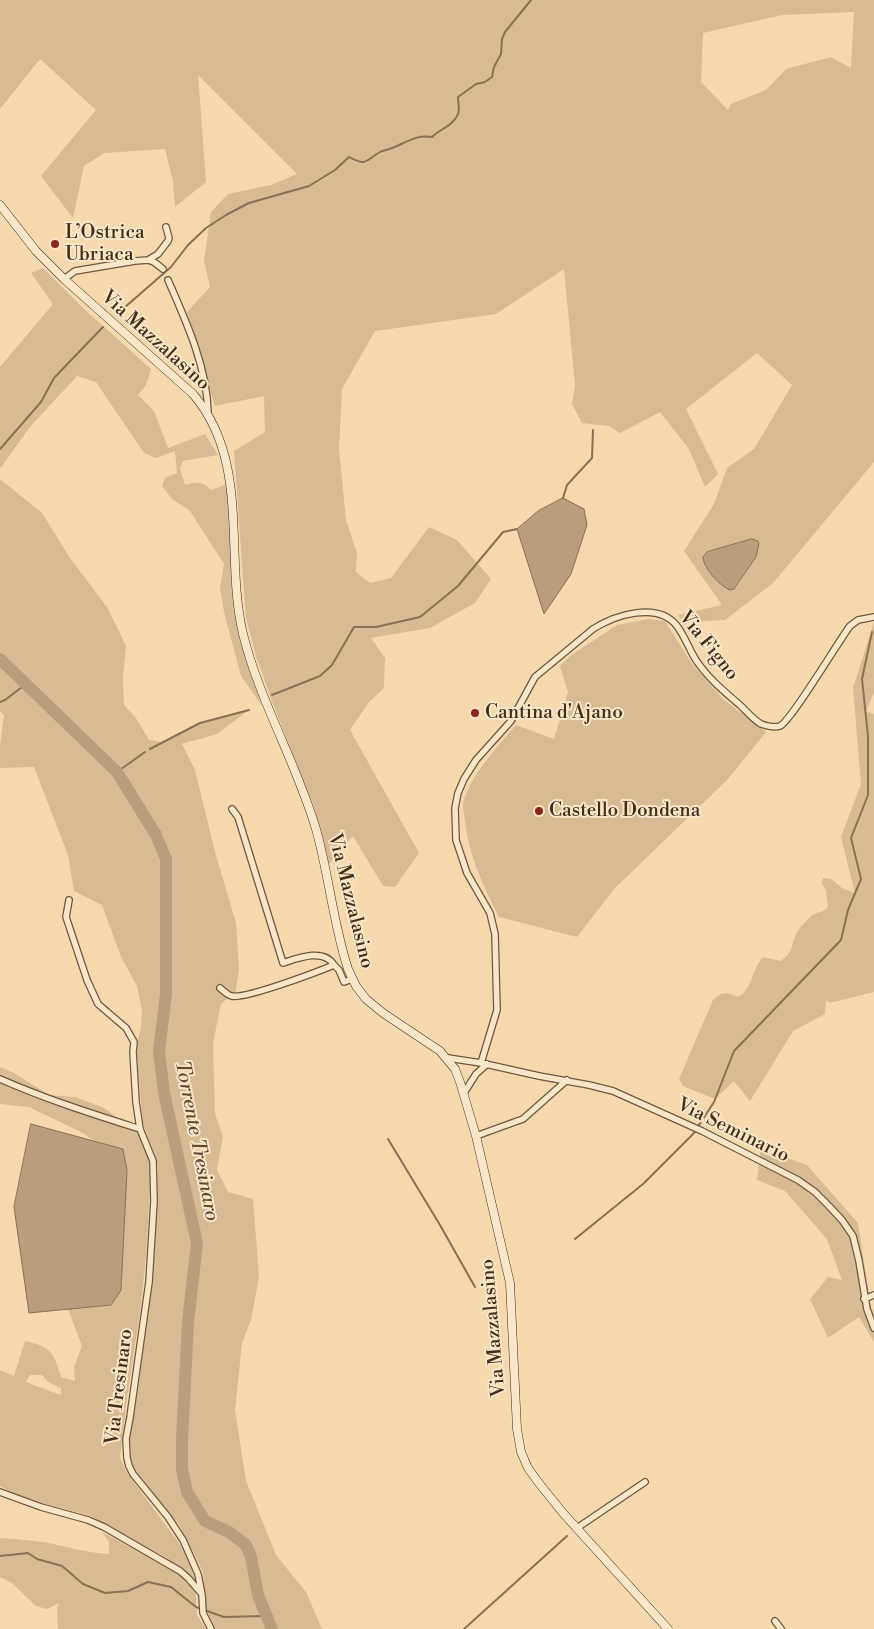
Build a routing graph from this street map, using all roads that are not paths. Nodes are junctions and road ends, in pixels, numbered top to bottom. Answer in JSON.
{"nodes":[{"id":1,"x":0,"y":206,"type":"edge"},
{"id":2,"x":166,"y":227,"type":"dead end"},
{"id":3,"x":148,"y":260,"type":"junction"},
{"id":4,"x":163,"y":269,"type":"dead end"},
{"id":5,"x":64,"y":279,"type":"junction"},
{"id":6,"x":168,"y":280,"type":"dead end"},
{"id":7,"x":208,"y":412,"type":"junction"},
{"id":8,"x":874,"y":617,"type":"edge"},
{"id":9,"x":232,"y":809,"type":"dead end"},
{"id":10,"x":69,"y":900,"type":"dead end"},
{"id":11,"x":334,"y":965,"type":"junction"},
{"id":12,"x":352,"y":979,"type":"junction"},
{"id":13,"x":220,"y":988,"type":"dead end"},
{"id":14,"x":448,"y":1058,"type":"junction"},
{"id":15,"x":484,"y":1063,"type":"junction"},
{"id":16,"x":0,"y":1079,"type":"edge"},
{"id":17,"x":567,"y":1080,"type":"junction"},
{"id":18,"x":464,"y":1093,"type":"junction"},
{"id":19,"x":140,"y":1129,"type":"junction"},
{"id":20,"x":476,"y":1136,"type":"junction"},
{"id":21,"x":874,"y":1296,"type":"edge"},
{"id":22,"x":864,"y":1299,"type":"junction"},
{"id":23,"x":874,"y":1328,"type":"edge"},
{"id":24,"x":645,"y":1482,"type":"dead end"},
{"id":25,"x":0,"y":1492,"type":"edge"},
{"id":26,"x":577,"y":1528,"type":"junction"},
{"id":27,"x":202,"y":1595,"type":"junction"},
{"id":28,"x":775,"y":1621,"type":"dead end"},
{"id":29,"x":210,"y":1629,"type":"edge"},
{"id":30,"x":668,"y":1629,"type":"edge"},
{"id":31,"x":781,"y":1629,"type":"edge"}],
"edges":[{"from":1,"to":5,"type":"main road","name":"Via Mazzalasino"},
{"from":2,"to":3,"type":"street"},
{"from":3,"to":4,"type":"street"},
{"from":3,"to":5,"type":"street"},
{"from":5,"to":7,"type":"main road","name":"Via Mazzalasino"},
{"from":6,"to":7,"type":"street"},
{"from":7,"to":12,"type":"main road","name":"Via Mazzalasino"},
{"from":8,"to":15,"type":"street","name":"Via Figno"},
{"from":9,"to":11,"type":"street"},
{"from":10,"to":19,"type":"street","name":"Via Tresinaro"},
{"from":11,"to":12,"type":"street"},
{"from":11,"to":13,"type":"street"},
{"from":12,"to":14,"type":"main road","name":"Via Mazzalasino"},
{"from":14,"to":15,"type":"street","name":"Via Seminario"},
{"from":14,"to":18,"type":"main road","name":"Via Mazzalasino"},
{"from":15,"to":17,"type":"street","name":"Via Seminario"},
{"from":15,"to":18,"type":"street"},
{"from":16,"to":19,"type":"street"},
{"from":17,"to":20,"type":"street"},
{"from":17,"to":22,"type":"street","name":"Via Seminario"},
{"from":18,"to":20,"type":"main road","name":"Via Mazzalasino"},
{"from":19,"to":27,"type":"street","name":"Via Tresinaro"},
{"from":20,"to":26,"type":"main road","name":"Via Mazzalasino"},
{"from":21,"to":22,"type":"street"},
{"from":22,"to":23,"type":"street","name":"Via Seminario"},
{"from":24,"to":26,"type":"street"},
{"from":25,"to":27,"type":"street"},
{"from":26,"to":30,"type":"main road","name":"Via Mazzalasino"},
{"from":27,"to":29,"type":"street","name":"Via Tresinaro"},
{"from":28,"to":31,"type":"street"}]}
